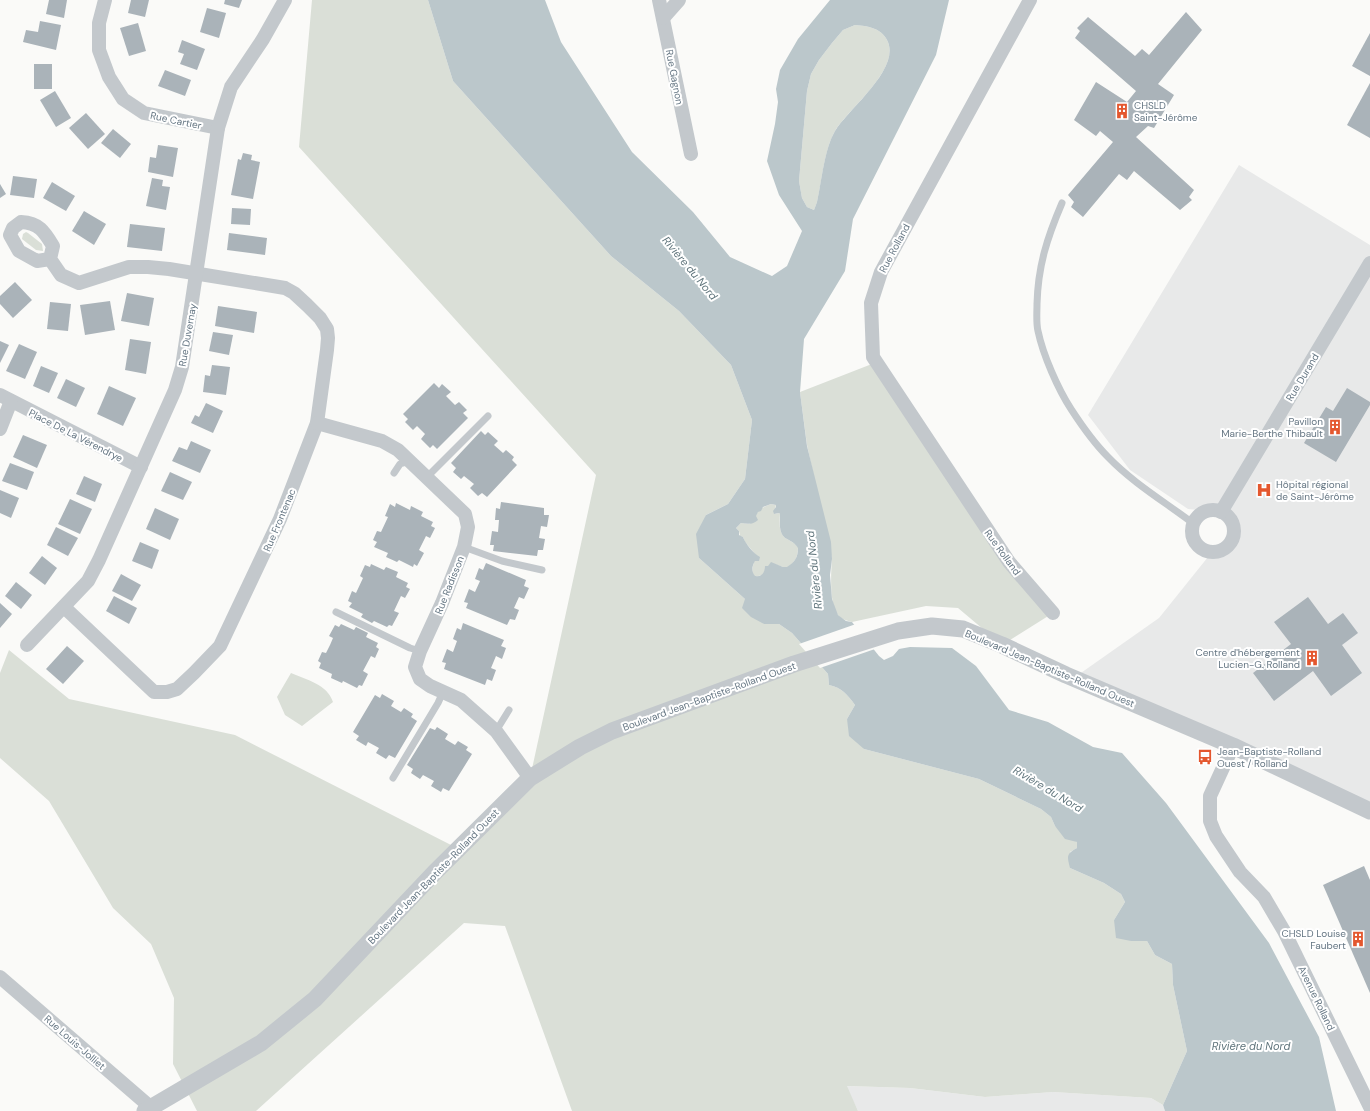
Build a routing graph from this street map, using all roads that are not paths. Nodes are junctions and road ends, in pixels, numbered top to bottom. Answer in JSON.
{"nodes":[{"id":1,"x":106,"y":0,"type":"edge"},
{"id":2,"x":285,"y":0,"type":"edge"},
{"id":3,"x":659,"y":0,"type":"edge"},
{"id":4,"x":679,"y":0,"type":"edge"},
{"id":5,"x":1030,"y":0,"type":"edge"},
{"id":6,"x":663,"y":18,"type":"junction"},
{"id":7,"x":218,"y":128,"type":"junction"},
{"id":8,"x":690,"y":154,"type":"dead end"},
{"id":9,"x":1062,"y":203,"type":"dead end"},
{"id":10,"x":50,"y":259,"type":"dead end"},
{"id":11,"x":1370,"y":263,"type":"edge"},
{"id":12,"x":197,"y":275,"type":"junction"},
{"id":13,"x":6,"y":398,"type":"edge"},
{"id":14,"x":488,"y":416,"type":"dead end"},
{"id":15,"x":317,"y":423,"type":"junction"},
{"id":16,"x":0,"y":429,"type":"edge"},
{"id":17,"x":410,"y":461,"type":"junction"},
{"id":18,"x":141,"y":467,"type":"junction"},
{"id":19,"x":394,"y":473,"type":"dead end"},
{"id":20,"x":427,"y":477,"type":"junction"},
{"id":21,"x":1221,"y":512,"type":"junction"},
{"id":22,"x":1194,"y":524,"type":"junction"},
{"id":23,"x":464,"y":547,"type":"junction"},
{"id":24,"x":542,"y":570,"type":"dead end"},
{"id":25,"x":64,"y":607,"type":"junction"},
{"id":26,"x":336,"y":612,"type":"dead end"},
{"id":27,"x":1053,"y":613,"type":"dead end"},
{"id":28,"x":27,"y":645,"type":"dead end"},
{"id":29,"x":420,"y":651,"type":"junction"},
{"id":30,"x":443,"y":692,"type":"junction"},
{"id":31,"x":509,"y":710,"type":"dead end"},
{"id":32,"x":496,"y":731,"type":"junction"},
{"id":33,"x":1233,"y":746,"type":"junction"},
{"id":34,"x":393,"y":778,"type":"dead end"},
{"id":35,"x":530,"y":778,"type":"junction"},
{"id":36,"x":1370,"y":811,"type":"edge"},
{"id":37,"x":0,"y":977,"type":"edge"},
{"id":38,"x":1370,"y":1107,"type":"edge"},
{"id":39,"x":150,"y":1110,"type":"edge"}],
"edges":[{"from":1,"to":7,"type":"street","name":"Rue Cartier"},
{"from":2,"to":7,"type":"street","name":"Rue Duvernay"},
{"from":3,"to":6,"type":"street","name":"Rue Gagnon"},
{"from":4,"to":6,"type":"street"},
{"from":5,"to":27,"type":"street","name":"Rue Rolland"},
{"from":6,"to":8,"type":"street","name":"Rue Gagnon"},
{"from":7,"to":12,"type":"street","name":"Rue Duvernay"},
{"from":9,"to":22,"type":"lane"},
{"from":10,"to":12,"type":"street","name":"Rue Frontenac"},
{"from":11,"to":21,"type":"street","name":"Rue Durand"},
{"from":12,"to":15,"type":"street","name":"Rue Frontenac"},
{"from":12,"to":18,"type":"street","name":"Rue Duvernay"},
{"from":13,"to":16,"type":"street","name":"Place De La Vérendrye"},
{"from":13,"to":18,"type":"street","name":"Place De La Vérendrye"},
{"from":14,"to":20,"type":"lane"},
{"from":15,"to":17,"type":"street","name":"Rue Radisson"},
{"from":15,"to":25,"type":"street","name":"Rue Frontenac"},
{"from":17,"to":19,"type":"lane"},
{"from":17,"to":20,"type":"street","name":"Rue Radisson"},
{"from":18,"to":25,"type":"street","name":"Rue Duvernay"},
{"from":20,"to":23,"type":"street","name":"Rue Radisson"},
{"from":21,"to":22,"type":"street"},
{"from":21,"to":22,"type":"street"},
{"from":23,"to":24,"type":"lane"},
{"from":23,"to":29,"type":"street","name":"Rue Radisson"},
{"from":25,"to":28,"type":"street","name":"Rue Duvernay"},
{"from":26,"to":29,"type":"lane"},
{"from":29,"to":30,"type":"street","name":"Rue Radisson"},
{"from":30,"to":32,"type":"street","name":"Rue Radisson"},
{"from":30,"to":34,"type":"lane"},
{"from":31,"to":32,"type":"lane"},
{"from":32,"to":35,"type":"street","name":"Rue Radisson"},
{"from":33,"to":35,"type":"street","name":"Boulevard Jean-Baptiste-Rolland Ouest"},
{"from":33,"to":36,"type":"street","name":"Boulevard Jean-Baptiste-Rolland Ouest"},
{"from":33,"to":38,"type":"street","name":"Avenue Rolland"},
{"from":35,"to":39,"type":"street","name":"Boulevard Jean-Baptiste-Rolland Ouest"},
{"from":37,"to":39,"type":"street","name":"Rue Louis-Jolliet"}]}
